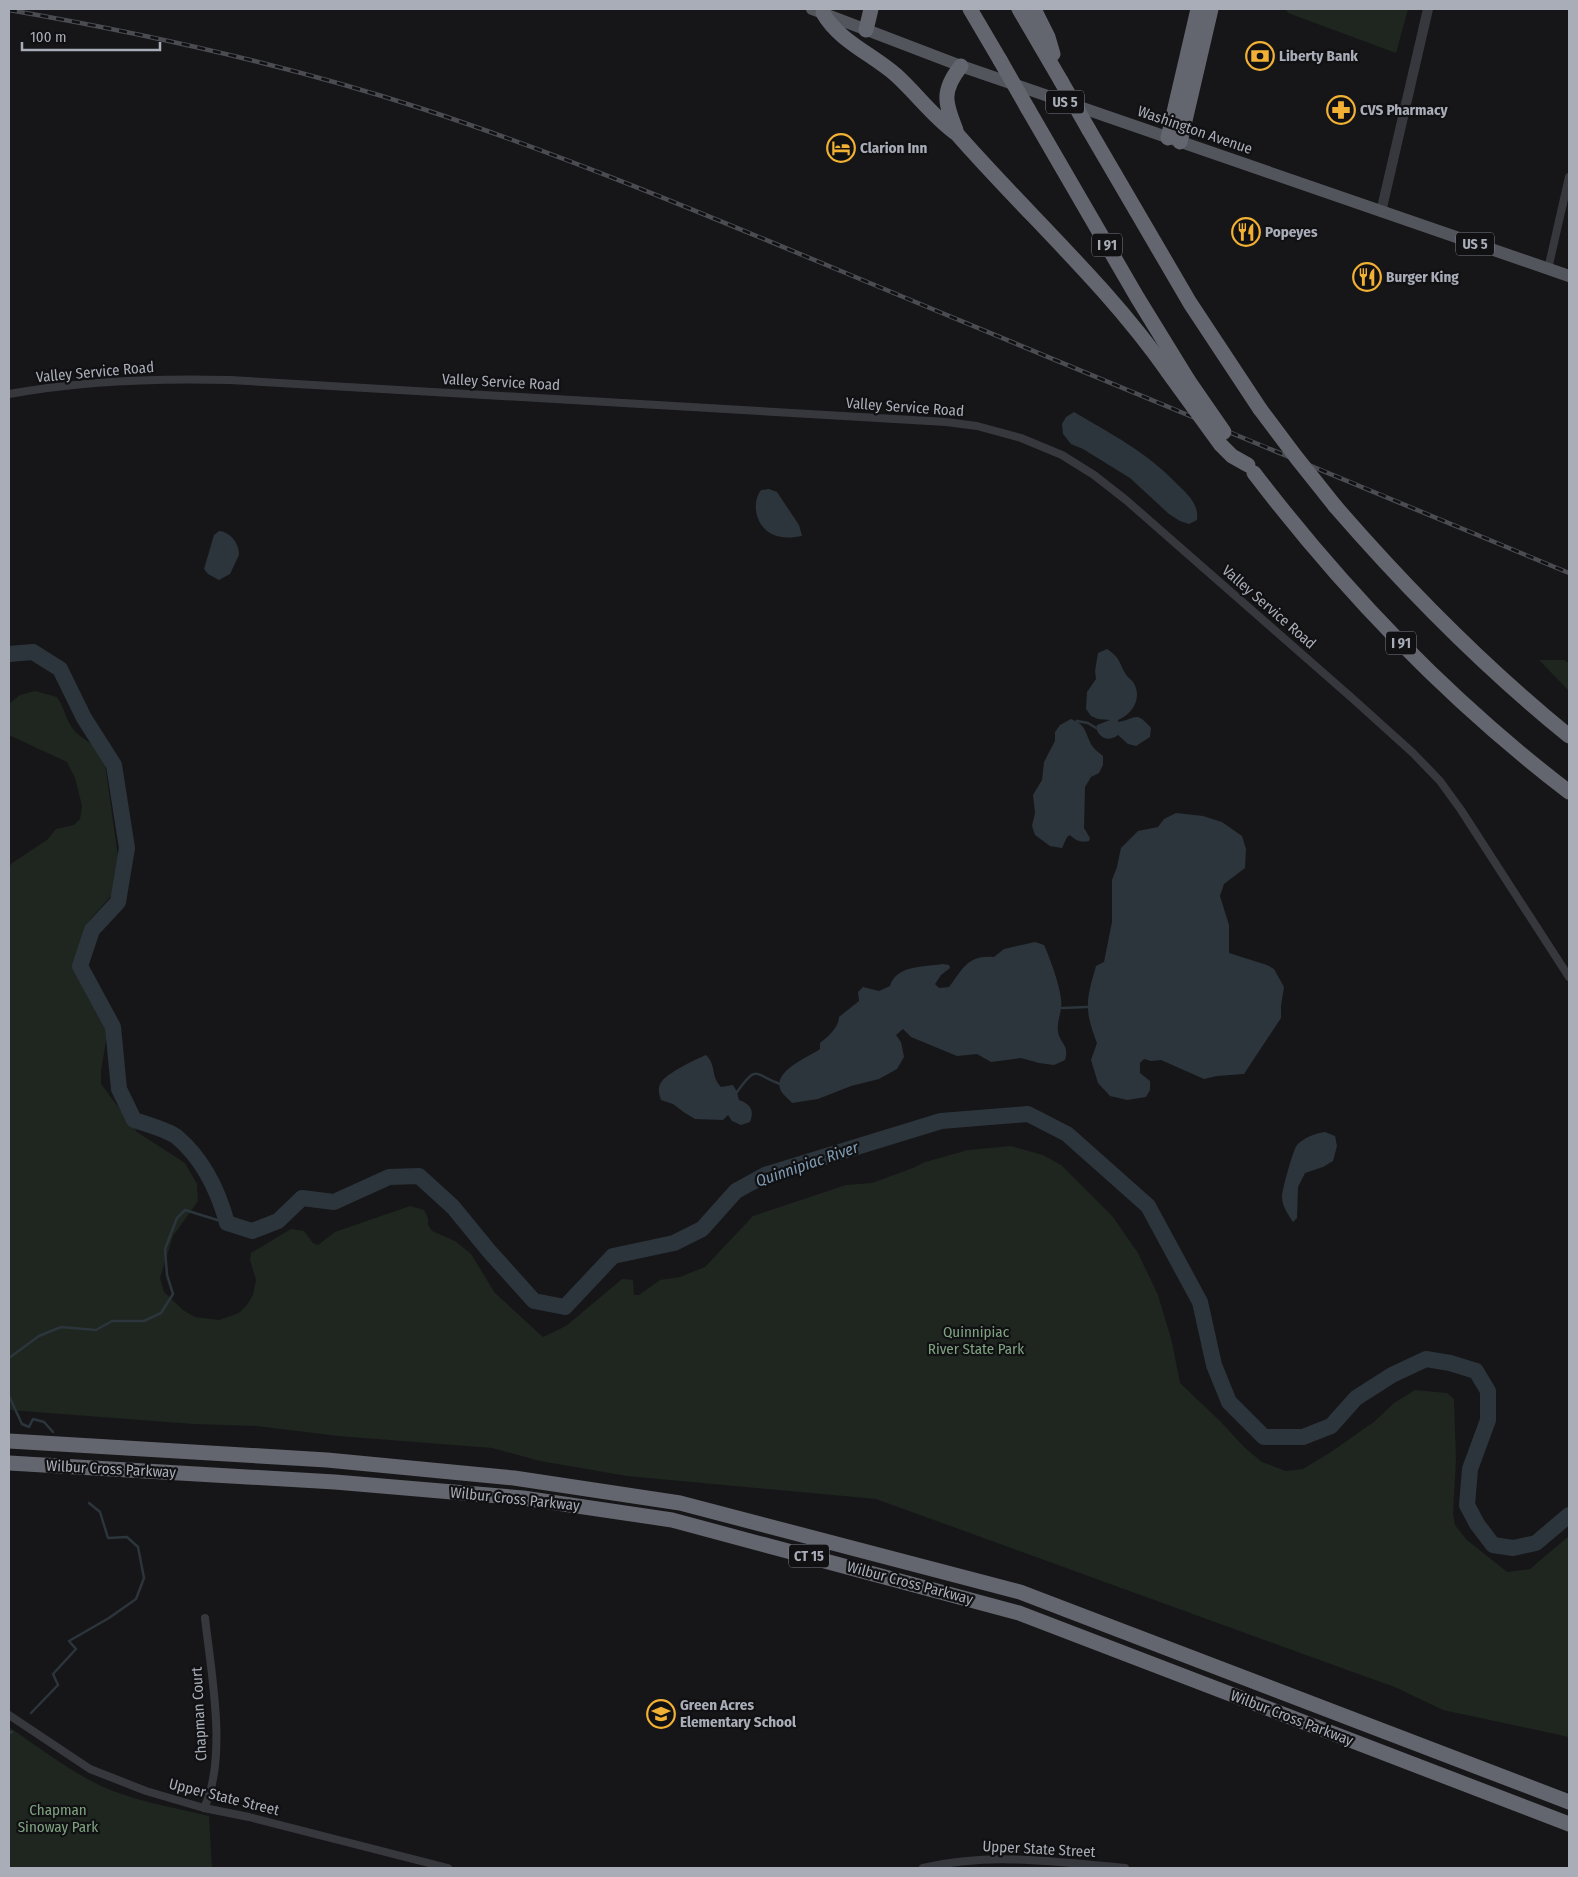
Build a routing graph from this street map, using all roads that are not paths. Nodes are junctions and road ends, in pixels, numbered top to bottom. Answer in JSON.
{"nodes":[{"id":1,"x":871,"y":9,"type":"edge"},
{"id":2,"x":970,"y":9,"type":"edge"},
{"id":3,"x":1019,"y":9,"type":"edge"},
{"id":4,"x":1034,"y":9,"type":"edge"},
{"id":5,"x":1198,"y":9,"type":"edge"},
{"id":6,"x":1211,"y":9,"type":"edge"},
{"id":7,"x":1428,"y":9,"type":"edge"},
{"id":8,"x":818,"y":11,"type":"edge"},
{"id":9,"x":866,"y":30,"type":"junction"},
{"id":10,"x":961,"y":66,"type":"junction"},
{"id":11,"x":1059,"y":77,"type":"junction"},
{"id":12,"x":957,"y":134,"type":"junction"},
{"id":13,"x":1174,"y":140,"type":"junction"},
{"id":14,"x":1569,"y":178,"type":"edge"},
{"id":15,"x":1381,"y":212,"type":"junction"},
{"id":16,"x":1548,"y":269,"type":"junction"},
{"id":17,"x":1569,"y":276,"type":"edge"},
{"id":18,"x":9,"y":394,"type":"edge"},
{"id":19,"x":1251,"y":469,"type":"junction"},
{"id":20,"x":1569,"y":736,"type":"edge"},
{"id":21,"x":1569,"y":792,"type":"edge"},
{"id":22,"x":1569,"y":977,"type":"edge"},
{"id":23,"x":9,"y":1441,"type":"edge"},
{"id":24,"x":9,"y":1463,"type":"edge"},
{"id":25,"x":205,"y":1618,"type":"dead end"},
{"id":26,"x":9,"y":1715,"type":"edge"},
{"id":27,"x":1569,"y":1802,"type":"edge"},
{"id":28,"x":204,"y":1808,"type":"junction"},
{"id":29,"x":1569,"y":1824,"type":"edge"},
{"id":30,"x":448,"y":1868,"type":"edge"},
{"id":31,"x":923,"y":1868,"type":"edge"},
{"id":32,"x":1125,"y":1868,"type":"edge"}],
"edges":[{"from":1,"to":9,"type":"highway"},
{"from":2,"to":19,"type":"highway","number":"I 91","bridge":true},
{"from":3,"to":11,"type":"highway"},
{"from":4,"to":11,"type":"highway"},
{"from":5,"to":13,"type":"highway"},
{"from":6,"to":13,"type":"highway"},
{"from":7,"to":15,"type":"street"},
{"from":8,"to":9,"type":"main road","name":"Washington Avenue","number":"US 5"},
{"from":8,"to":12,"type":"highway"},
{"from":9,"to":10,"type":"main road","name":"Washington Avenue","number":"US 5"},
{"from":10,"to":12,"type":"highway"},
{"from":10,"to":13,"type":"main road","name":"Washington Avenue","number":"US 5"},
{"from":11,"to":20,"type":"highway","bridge":true},
{"from":12,"to":19,"type":"highway","bridge":true},
{"from":13,"to":15,"type":"main road","name":"Washington Avenue","number":"US 5"},
{"from":14,"to":16,"type":"street"},
{"from":15,"to":16,"type":"main road","name":"Washington Avenue","number":"US 5"},
{"from":16,"to":17,"type":"main road","name":"Washington Avenue","number":"US 5"},
{"from":18,"to":22,"type":"street","name":"Valley Service Road"},
{"from":19,"to":21,"type":"highway","number":"I 91"},
{"from":23,"to":27,"type":"highway","name":"Wilbur Cross Parkway","number":"CT 15"},
{"from":24,"to":29,"type":"highway","name":"Wilbur Cross Parkway","number":"CT 15"},
{"from":25,"to":28,"type":"street","name":"Chapman Court"},
{"from":26,"to":28,"type":"street","name":"Upper State Street"},
{"from":28,"to":30,"type":"street","name":"Upper State Street"},
{"from":31,"to":32,"type":"street","name":"Upper State Street"}]}
